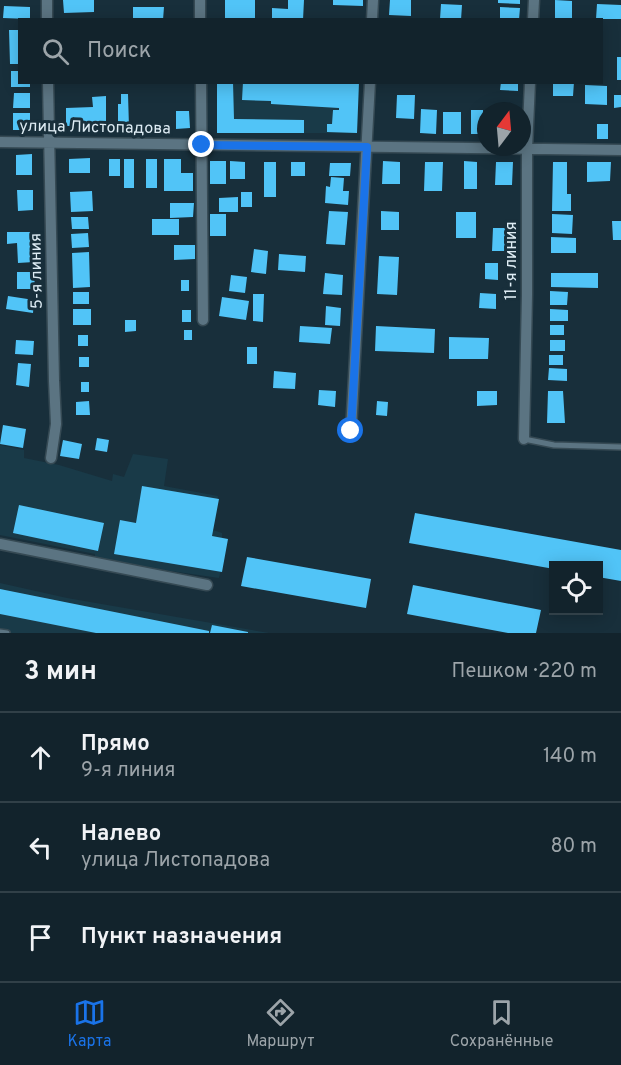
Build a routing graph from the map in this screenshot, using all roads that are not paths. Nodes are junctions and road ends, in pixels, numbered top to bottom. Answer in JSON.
{"nodes":[{"id":1,"x":46,"y":0,"type":"edge"},
{"id":2,"x":200,"y":0,"type":"edge"},
{"id":3,"x":373,"y":0,"type":"edge"},
{"id":4,"x":534,"y":0,"type":"edge"},
{"id":5,"x":47,"y":18,"type":"edge"},
{"id":6,"x":200,"y":18,"type":"edge"},
{"id":7,"x":372,"y":18,"type":"edge"},
{"id":8,"x":533,"y":18,"type":"edge"},
{"id":9,"x":48,"y":84,"type":"edge"},
{"id":10,"x":201,"y":84,"type":"edge"},
{"id":11,"x":370,"y":84,"type":"edge"},
{"id":12,"x":530,"y":84,"type":"edge"},
{"id":13,"x":529,"y":102,"type":"edge"},
{"id":14,"x":0,"y":142,"type":"edge"},
{"id":15,"x":49,"y":143,"type":"junction"},
{"id":16,"x":202,"y":145,"type":"junction"},
{"id":17,"x":367,"y":147,"type":"junction"},
{"id":18,"x":477,"y":148,"type":"edge"},
{"id":19,"x":531,"y":149,"type":"edge"},
{"id":20,"x":621,"y":150,"type":"edge"},
{"id":21,"x":527,"y":156,"type":"edge"},
{"id":22,"x":203,"y":320,"type":"dead end"},
{"id":23,"x":351,"y":431,"type":"dead end"},
{"id":24,"x":524,"y":439,"type":"joint"},
{"id":25,"x":621,"y":447,"type":"edge"},
{"id":26,"x":51,"y":458,"type":"dead end"},
{"id":27,"x":0,"y":544,"type":"edge"},
{"id":28,"x":207,"y":585,"type":"dead end"},
{"id":29,"x":0,"y":632,"type":"edge"},
{"id":30,"x":7,"y":633,"type":"edge"}],
"edges":[{"from":1,"to":5,"type":"street"},
{"from":2,"to":6,"type":"street"},
{"from":3,"to":7,"type":"street"},
{"from":4,"to":8,"type":"street"},
{"from":9,"to":15,"type":"street","name":"5-я линия"},
{"from":10,"to":16,"type":"street"},
{"from":11,"to":17,"type":"street"},
{"from":12,"to":13,"type":"street","name":"11-я линия"},
{"from":14,"to":15,"type":"street","name":"улица Листопадова"},
{"from":15,"to":16,"type":"street","name":"улица Листопадова"},
{"from":15,"to":26,"type":"street","name":"5-я линия"},
{"from":16,"to":17,"type":"street","name":"улица Листопадова"},
{"from":16,"to":22,"type":"street"},
{"from":17,"to":18,"type":"street","name":"улица Листопадова"},
{"from":17,"to":23,"type":"street"},
{"from":19,"to":20,"type":"street","name":"улица Листопадова"},
{"from":21,"to":24,"type":"street","name":"11-я линия"},
{"from":24,"to":25,"type":"lane"},
{"from":27,"to":28,"type":"street"},
{"from":29,"to":30,"type":"lane"}]}
